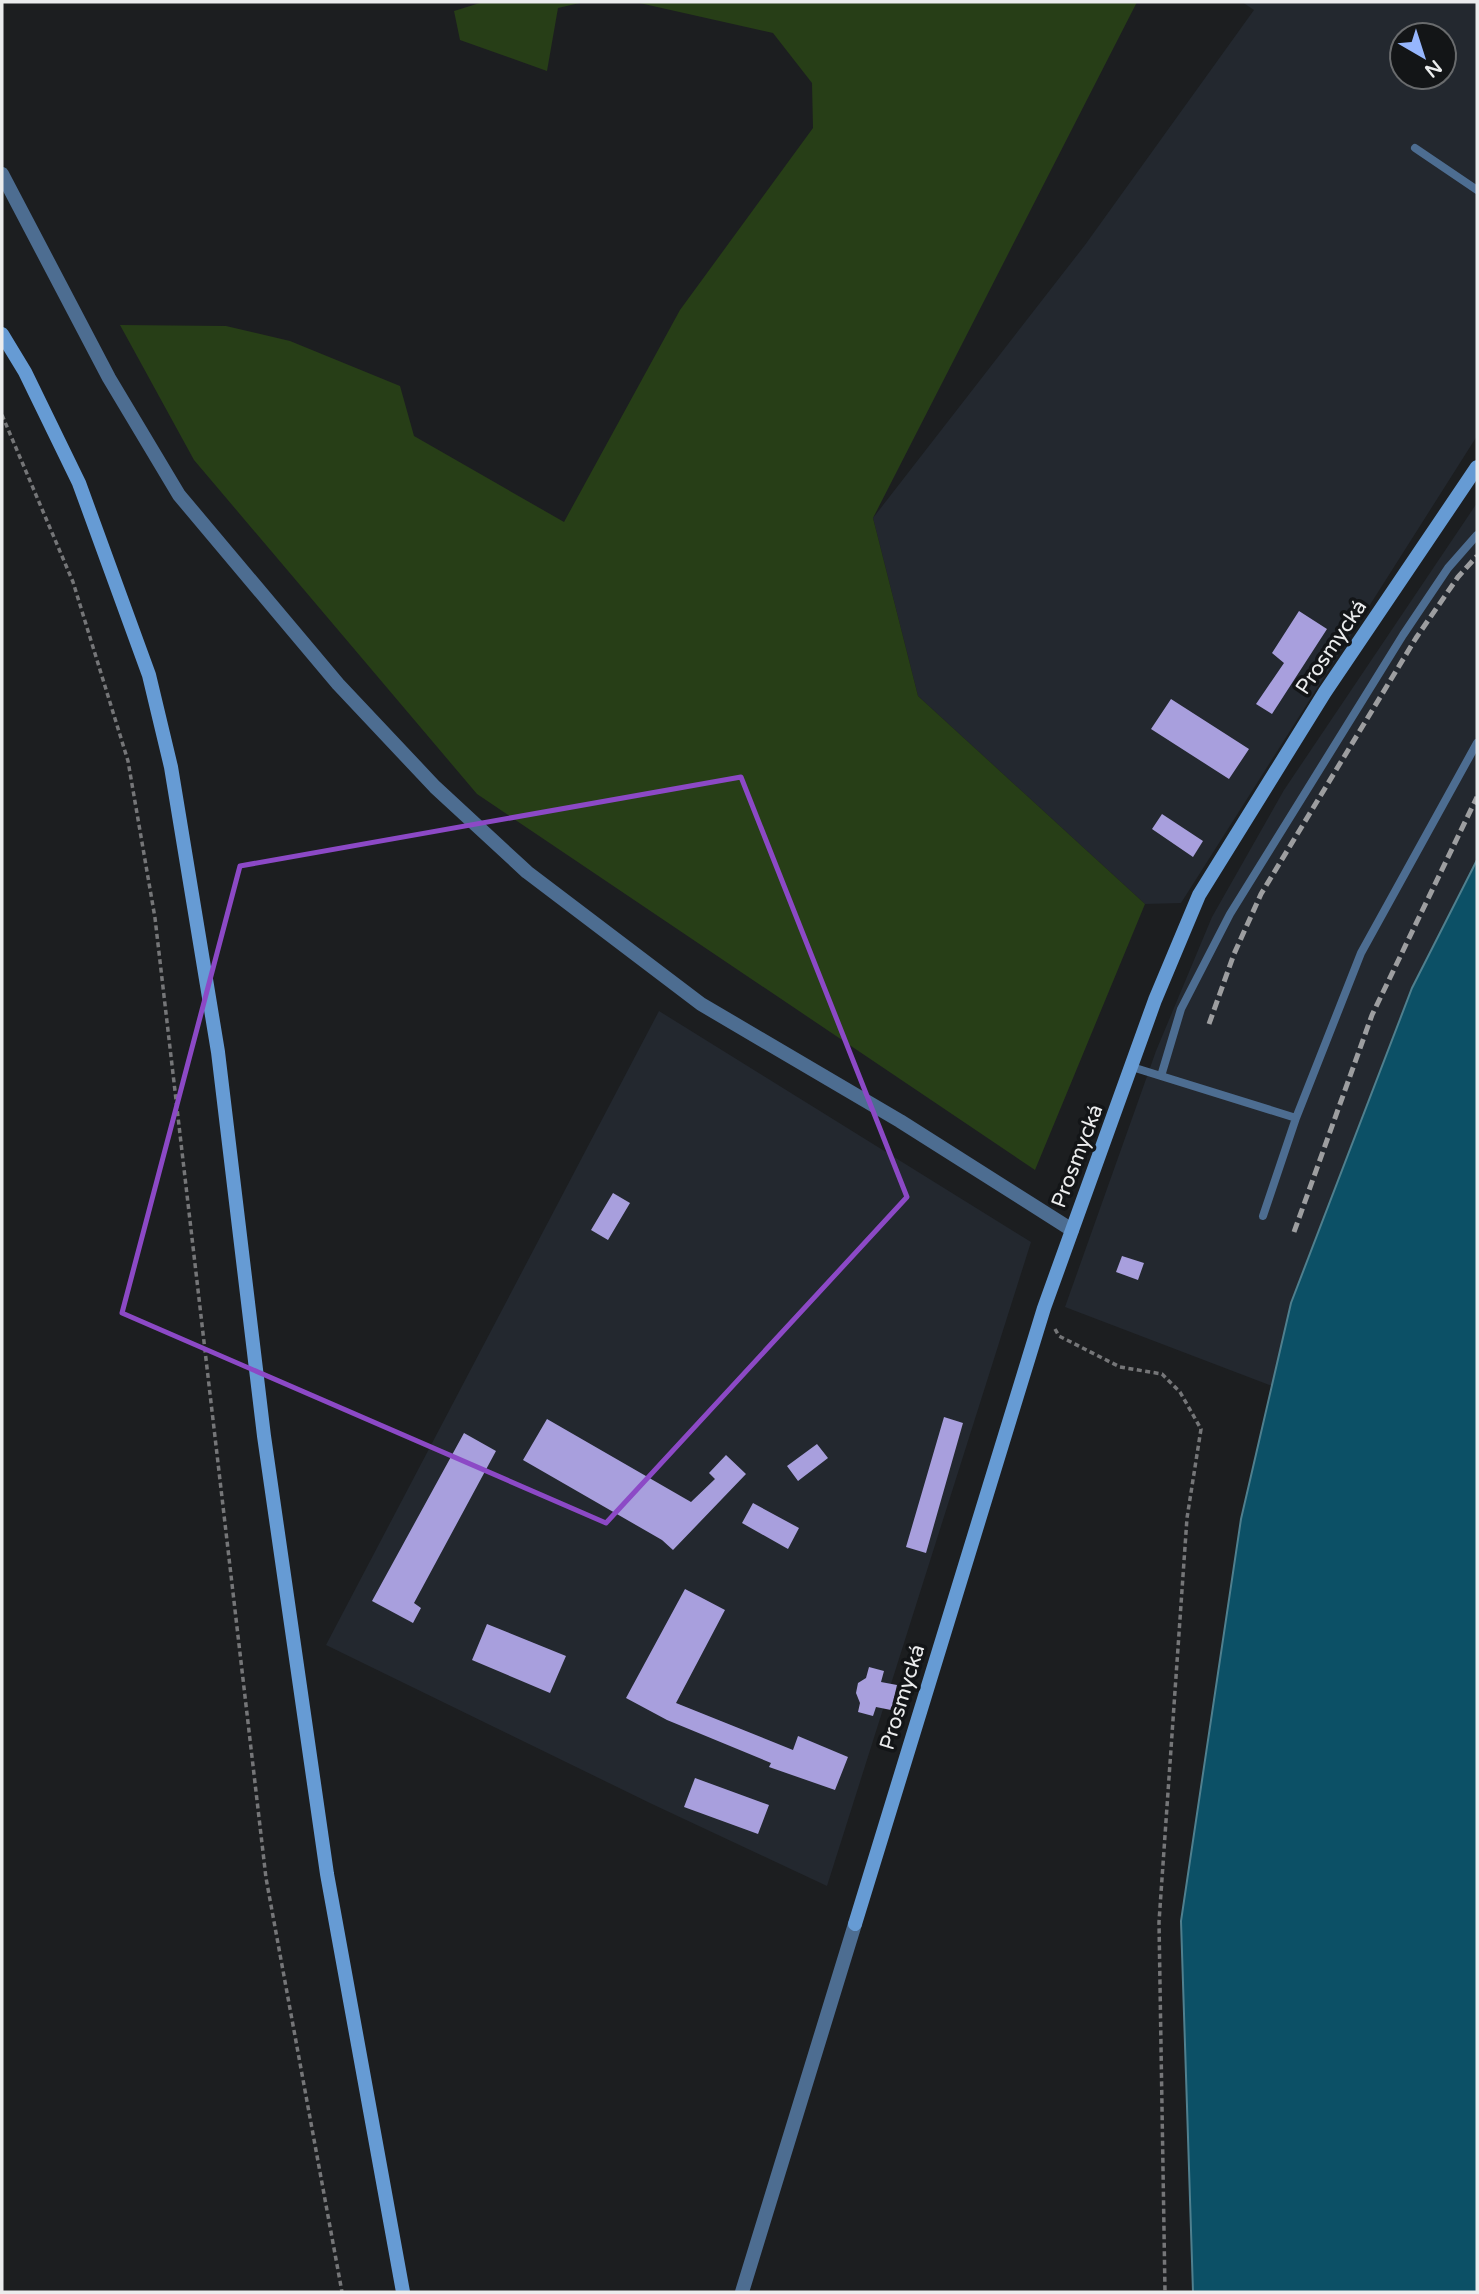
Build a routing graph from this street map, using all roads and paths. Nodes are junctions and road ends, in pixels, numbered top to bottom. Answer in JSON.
{"nodes":[{"id":1,"x":1415,"y":148,"type":"dead end"},
{"id":2,"x":2,"y":174,"type":"edge"},
{"id":3,"x":1477,"y":190,"type":"edge"},
{"id":4,"x":2,"y":334,"type":"edge"},
{"id":5,"x":2,"y":415,"type":"edge"},
{"id":6,"x":1477,"y":467,"type":"edge"},
{"id":7,"x":1477,"y":535,"type":"edge"},
{"id":8,"x":1477,"y":743,"type":"edge"},
{"id":9,"x":1132,"y":1067,"type":"junction"},
{"id":10,"x":1161,"y":1076,"type":"junction"},
{"id":11,"x":1296,"y":1118,"type":"junction"},
{"id":12,"x":1263,"y":1216,"type":"dead end"},
{"id":13,"x":1072,"y":1230,"type":"junction"},
{"id":14,"x":1044,"y":1308,"type":"junction"},
{"id":15,"x":855,"y":1924,"type":"joint"},
{"id":16,"x":342,"y":2292,"type":"edge"},
{"id":17,"x":403,"y":2292,"type":"edge"},
{"id":18,"x":741,"y":2292,"type":"edge"},
{"id":19,"x":1165,"y":2292,"type":"edge"}],
"edges":[{"from":1,"to":3,"type":"lane"},
{"from":2,"to":13,"type":"street"},
{"from":4,"to":17,"type":"main road"},
{"from":5,"to":16,"type":"path"},
{"from":6,"to":9,"type":"main road","name":"Prosmycká"},
{"from":7,"to":10,"type":"lane"},
{"from":8,"to":11,"type":"lane"},
{"from":9,"to":10,"type":"lane"},
{"from":9,"to":13,"type":"main road","name":"Prosmycká"},
{"from":10,"to":11,"type":"lane"},
{"from":11,"to":12,"type":"lane"},
{"from":13,"to":14,"type":"main road","name":"Prosmycká"},
{"from":14,"to":15,"type":"main road","name":"Prosmycká"},
{"from":14,"to":19,"type":"path"},
{"from":15,"to":18,"type":"street"}]}
